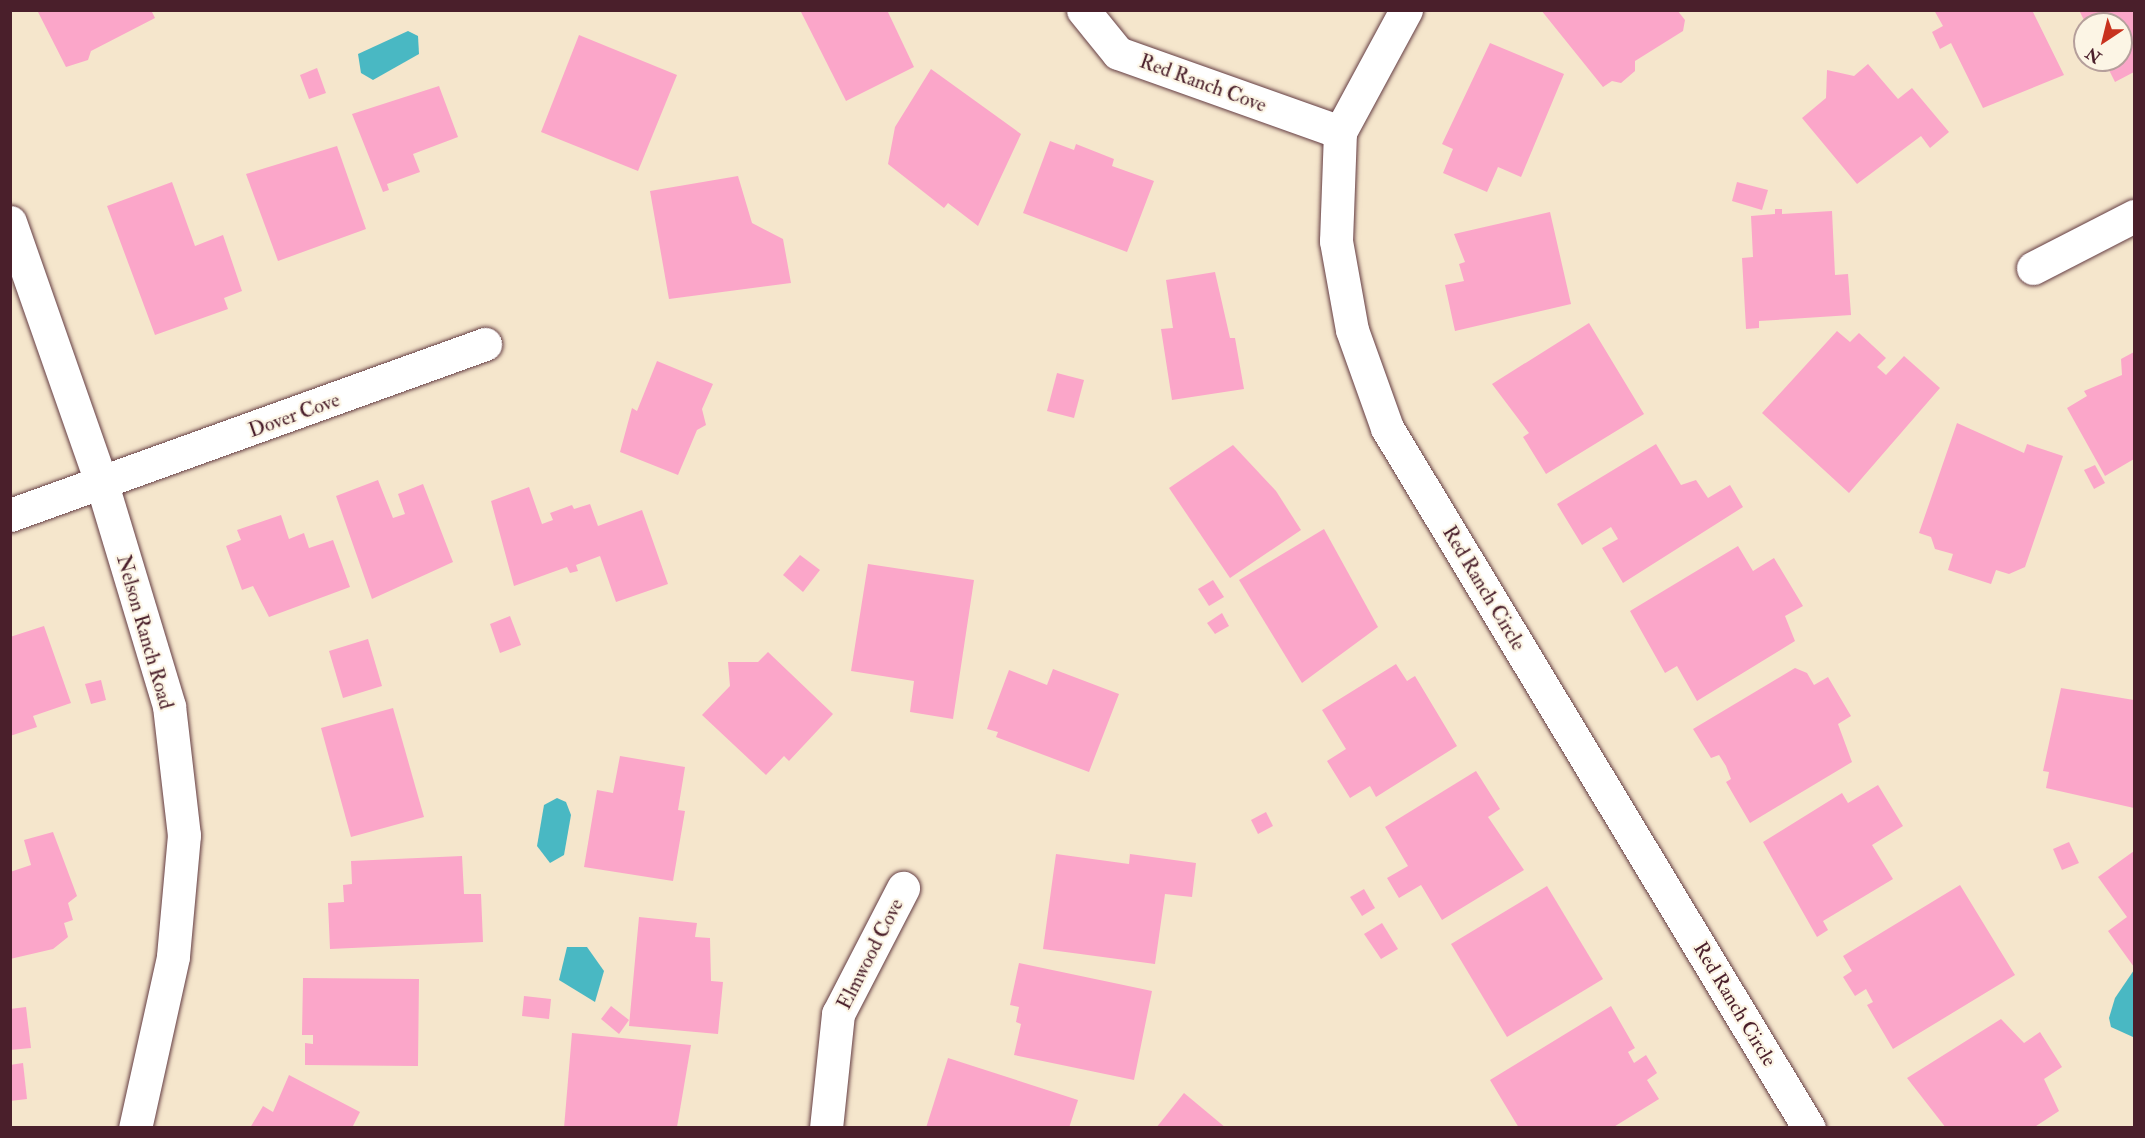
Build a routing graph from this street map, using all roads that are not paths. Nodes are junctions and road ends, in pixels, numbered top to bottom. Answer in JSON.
{"nodes":[{"id":1,"x":1083,"y":10,"type":"edge"},
{"id":2,"x":1406,"y":10,"type":"edge"},
{"id":3,"x":1340,"y":132,"type":"junction"},
{"id":4,"x":2134,"y":216,"type":"edge"},
{"id":5,"x":10,"y":222,"type":"edge"},
{"id":6,"x":2033,"y":268,"type":"dead end"},
{"id":7,"x":486,"y":344,"type":"dead end"},
{"id":8,"x":102,"y":484,"type":"junction"},
{"id":9,"x":10,"y":515,"type":"edge"},
{"id":10,"x":903,"y":888,"type":"dead end"},
{"id":11,"x":135,"y":1128,"type":"edge"},
{"id":12,"x":826,"y":1128,"type":"edge"},
{"id":13,"x":1809,"y":1128,"type":"edge"}],
"edges":[{"from":1,"to":3,"type":"street","name":"Red Ranch Cove"},
{"from":2,"to":3,"type":"street","name":"Red Ranch Circle"},
{"from":3,"to":13,"type":"street","name":"Red Ranch Circle"},
{"from":4,"to":6,"type":"street"},
{"from":5,"to":8,"type":"street","name":"Nelson Ranch Road"},
{"from":7,"to":8,"type":"street","name":"Dover Cove"},
{"from":8,"to":9,"type":"street","name":"Dover Cove"},
{"from":8,"to":11,"type":"street","name":"Nelson Ranch Road"},
{"from":10,"to":12,"type":"street","name":"Elmwood Cove"}]}
